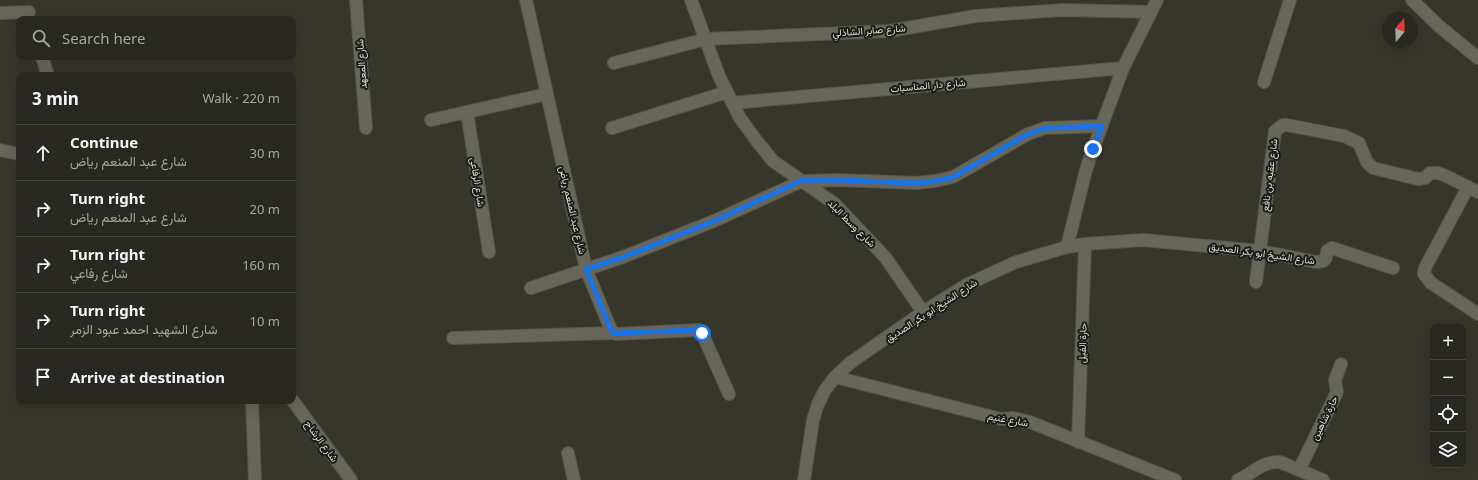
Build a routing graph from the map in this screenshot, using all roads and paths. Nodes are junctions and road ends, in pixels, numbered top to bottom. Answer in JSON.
{"nodes":[{"id":1,"x":356,"y":0,"type":"edge"},
{"id":2,"x":526,"y":0,"type":"edge"},
{"id":3,"x":691,"y":0,"type":"edge"},
{"id":4,"x":1157,"y":0,"type":"edge"},
{"id":5,"x":1290,"y":0,"type":"edge"},
{"id":6,"x":1412,"y":0,"type":"edge"},
{"id":7,"x":30,"y":10,"type":"edge"},
{"id":8,"x":1151,"y":12,"type":"junction"},
{"id":9,"x":0,"y":13,"type":"edge"},
{"id":10,"x":706,"y":39,"type":"junction"},
{"id":11,"x":1478,"y":58,"type":"edge"},
{"id":12,"x":43,"y":60,"type":"edge"},
{"id":13,"x":614,"y":63,"type":"dead end"},
{"id":14,"x":1123,"y":68,"type":"junction"},
{"id":15,"x":47,"y":72,"type":"edge"},
{"id":16,"x":1264,"y":82,"type":"dead end"},
{"id":17,"x":727,"y":92,"type":"junction"},
{"id":18,"x":547,"y":94,"type":"junction"},
{"id":19,"x":732,"y":103,"type":"junction"},
{"id":20,"x":467,"y":112,"type":"junction"},
{"id":21,"x":431,"y":120,"type":"dead end"},
{"id":22,"x":1102,"y":126,"type":"junction"},
{"id":23,"x":366,"y":128,"type":"dead end"},
{"id":24,"x":612,"y":128,"type":"dead end"},
{"id":25,"x":0,"y":150,"type":"edge"},
{"id":26,"x":16,"y":153,"type":"edge"},
{"id":27,"x":802,"y":180,"type":"junction"},
{"id":28,"x":1473,"y":190,"type":"edge"},
{"id":29,"x":1085,"y":244,"type":"junction"},
{"id":30,"x":1067,"y":247,"type":"junction"},
{"id":31,"x":1260,"y":251,"type":"junction"},
{"id":32,"x":489,"y":252,"type":"dead end"},
{"id":33,"x":1393,"y":268,"type":"dead end"},
{"id":34,"x":586,"y":269,"type":"junction"},
{"id":35,"x":1256,"y":282,"type":"dead end"},
{"id":36,"x":531,"y":288,"type":"dead end"},
{"id":37,"x":923,"y":312,"type":"junction"},
{"id":38,"x":1478,"y":314,"type":"edge"},
{"id":39,"x":614,"y":333,"type":"junction"},
{"id":40,"x":453,"y":338,"type":"dead end"},
{"id":41,"x":1341,"y":364,"type":"dead end"},
{"id":42,"x":835,"y":377,"type":"junction"},
{"id":43,"x":729,"y":394,"type":"dead end"},
{"id":44,"x":252,"y":404,"type":"edge"},
{"id":45,"x":295,"y":404,"type":"edge"},
{"id":46,"x":1078,"y":442,"type":"junction"},
{"id":47,"x":568,"y":453,"type":"dead end"},
{"id":48,"x":1299,"y":470,"type":"junction"},
{"id":49,"x":255,"y":480,"type":"edge"},
{"id":50,"x":351,"y":480,"type":"edge"},
{"id":51,"x":574,"y":480,"type":"edge"},
{"id":52,"x":804,"y":480,"type":"edge"},
{"id":53,"x":1175,"y":480,"type":"edge"},
{"id":54,"x":1238,"y":480,"type":"edge"},
{"id":55,"x":1323,"y":480,"type":"edge"}],
"edges":[{"from":1,"to":23,"type":"street","name":"شارع المعهد"},
{"from":2,"to":18,"type":"street","name":"شارع عبد المنعم رياض"},
{"from":3,"to":10,"type":"street","name":"شارع وسط البلد"},
{"from":4,"to":8,"type":"street"},
{"from":5,"to":16,"type":"street"},
{"from":6,"to":11,"type":"street"},
{"from":7,"to":9,"type":"street"},
{"from":8,"to":10,"type":"street","name":"شارع صابر الشاذلي"},
{"from":8,"to":14,"type":"street"},
{"from":10,"to":13,"type":"street","name":"شارع صابر الشاذلي"},
{"from":10,"to":17,"type":"street","name":"شارع وسط البلد"},
{"from":12,"to":15,"type":"street"},
{"from":14,"to":19,"type":"street","name":"شارع دار المناسبات"},
{"from":14,"to":22,"type":"street"},
{"from":17,"to":19,"type":"street","name":"شارع وسط البلد"},
{"from":17,"to":24,"type":"street"},
{"from":18,"to":20,"type":"street"},
{"from":18,"to":34,"type":"street","name":"شارع عبد المنعم رياض"},
{"from":19,"to":27,"type":"street","name":"شارع وسط البلد"},
{"from":20,"to":21,"type":"street"},
{"from":20,"to":32,"type":"street","name":"شارع الرفاعى"},
{"from":22,"to":27,"type":"street"},
{"from":22,"to":30,"type":"street"},
{"from":25,"to":26,"type":"street"},
{"from":27,"to":34,"type":"street"},
{"from":27,"to":37,"type":"street","name":"شارع وسط البلد"},
{"from":28,"to":31,"type":"street","name":"شارع عقبه بن نافع"},
{"from":28,"to":38,"type":"street"},
{"from":29,"to":30,"type":"street","name":"شارع الشيخ ابو بكر الصديق"},
{"from":29,"to":31,"type":"street","name":"شارع الشيخ ابو بكر الصديق"},
{"from":29,"to":46,"type":"street","name":"حارة الفيل"},
{"from":30,"to":37,"type":"street","name":"شارع الشيخ ابو بكر الصديق"},
{"from":31,"to":33,"type":"street","name":"شارع الشيخ ابو بكر الصديق"},
{"from":31,"to":35,"type":"street","name":"شارع عقبه بن نافع"},
{"from":34,"to":36,"type":"street"},
{"from":34,"to":39,"type":"street","name":"شارع عبد المنعم رياض"},
{"from":37,"to":42,"type":"street","name":"شارع الشيخ ابو بكر الصديق"},
{"from":39,"to":40,"type":"street"},
{"from":39,"to":43,"type":"street"},
{"from":41,"to":48,"type":"street","name":"حارة شاهين"},
{"from":42,"to":46,"type":"street","name":"شارع غنيم"},
{"from":42,"to":52,"type":"street","name":"شارع الشيخ ابو بكر الصديق"},
{"from":44,"to":49,"type":"street"},
{"from":45,"to":50,"type":"street","name":"شارع الرشاح"},
{"from":46,"to":53,"type":"street","name":"شارع غنيم"},
{"from":47,"to":51,"type":"street"},
{"from":48,"to":54,"type":"street"},
{"from":48,"to":55,"type":"street"}]}
